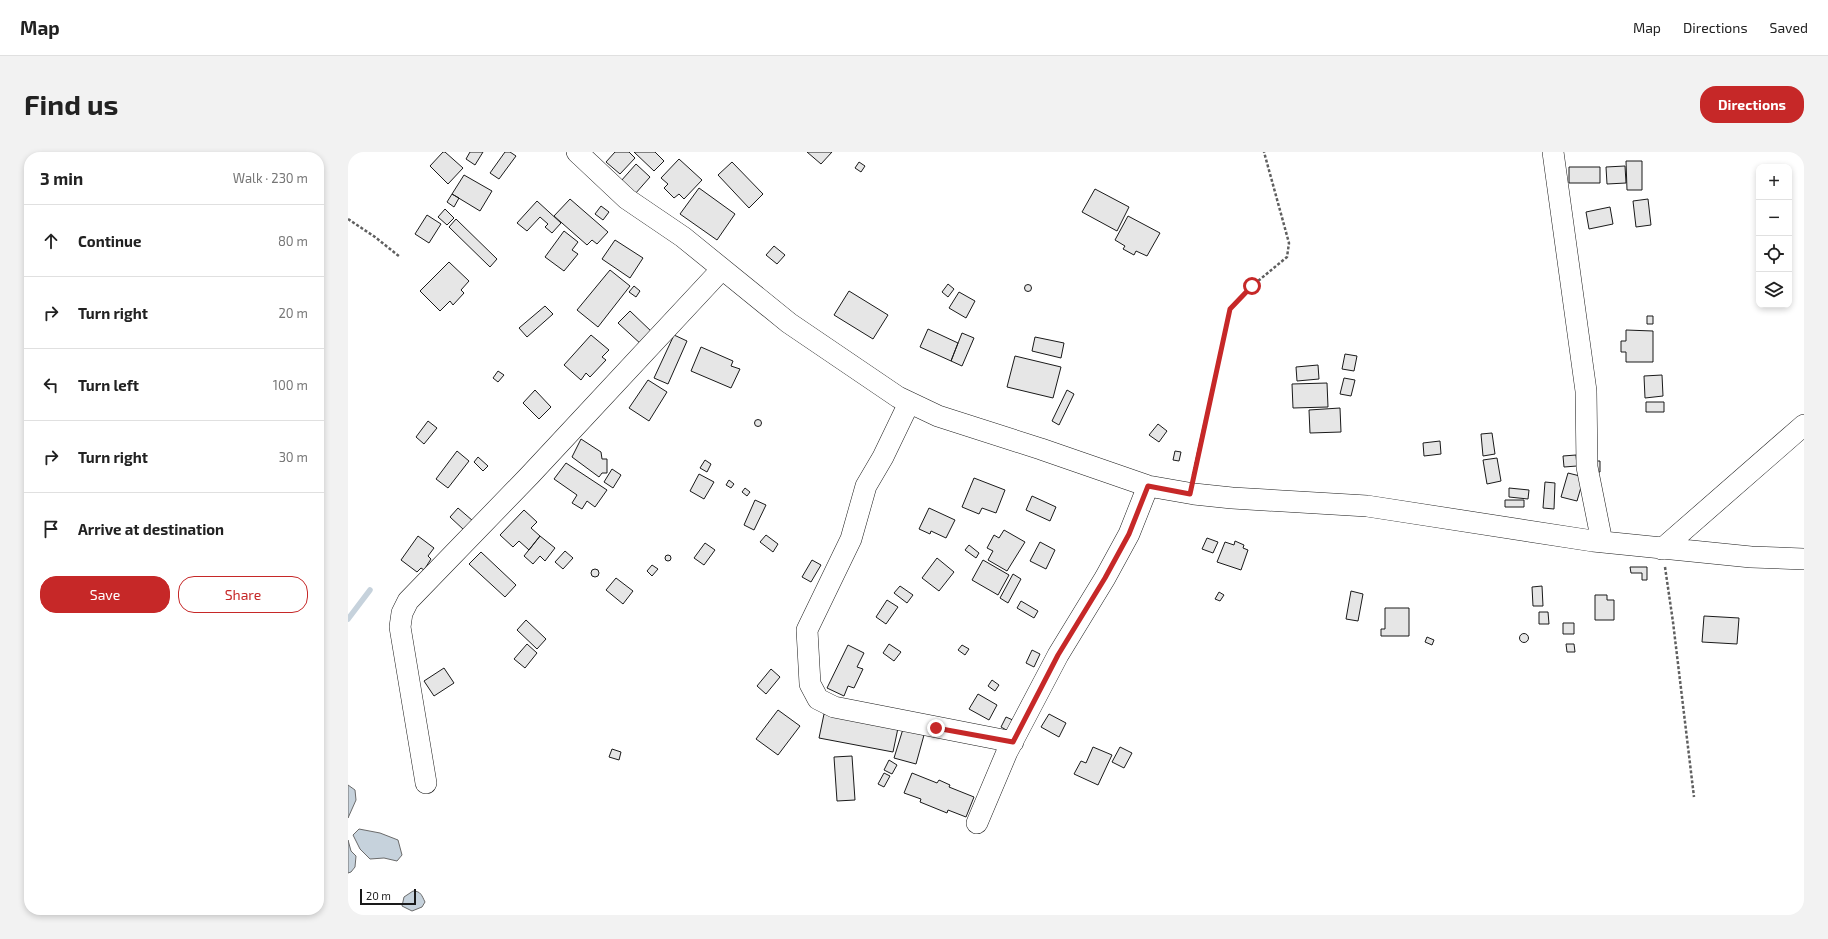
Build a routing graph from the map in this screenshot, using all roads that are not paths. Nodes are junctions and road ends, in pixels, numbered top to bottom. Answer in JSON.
{"nodes":[{"id":1,"x":577,"y":152,"type":"edge"},
{"id":2,"x":1553,"y":152,"type":"edge"},
{"id":3,"x":722,"y":269,"type":"junction"},
{"id":4,"x":909,"y":403,"type":"junction"},
{"id":5,"x":1804,"y":425,"type":"edge"},
{"id":6,"x":1148,"y":486,"type":"junction"},
{"id":7,"x":1602,"y":542,"type":"junction"},
{"id":8,"x":1662,"y":549,"type":"junction"},
{"id":9,"x":1804,"y":559,"type":"edge"},
{"id":10,"x":1013,"y":742,"type":"junction"},
{"id":11,"x":426,"y":783,"type":"dead end"},
{"id":12,"x":977,"y":823,"type":"dead end"}],
"edges":[{"from":1,"to":3,"type":"street"},
{"from":2,"to":7,"type":"street"},
{"from":3,"to":4,"type":"street"},
{"from":3,"to":11,"type":"street"},
{"from":4,"to":6,"type":"street"},
{"from":4,"to":10,"type":"street"},
{"from":5,"to":8,"type":"street"},
{"from":6,"to":7,"type":"street"},
{"from":6,"to":10,"type":"street"},
{"from":7,"to":8,"type":"street"},
{"from":8,"to":9,"type":"street"},
{"from":10,"to":12,"type":"street"}]}
